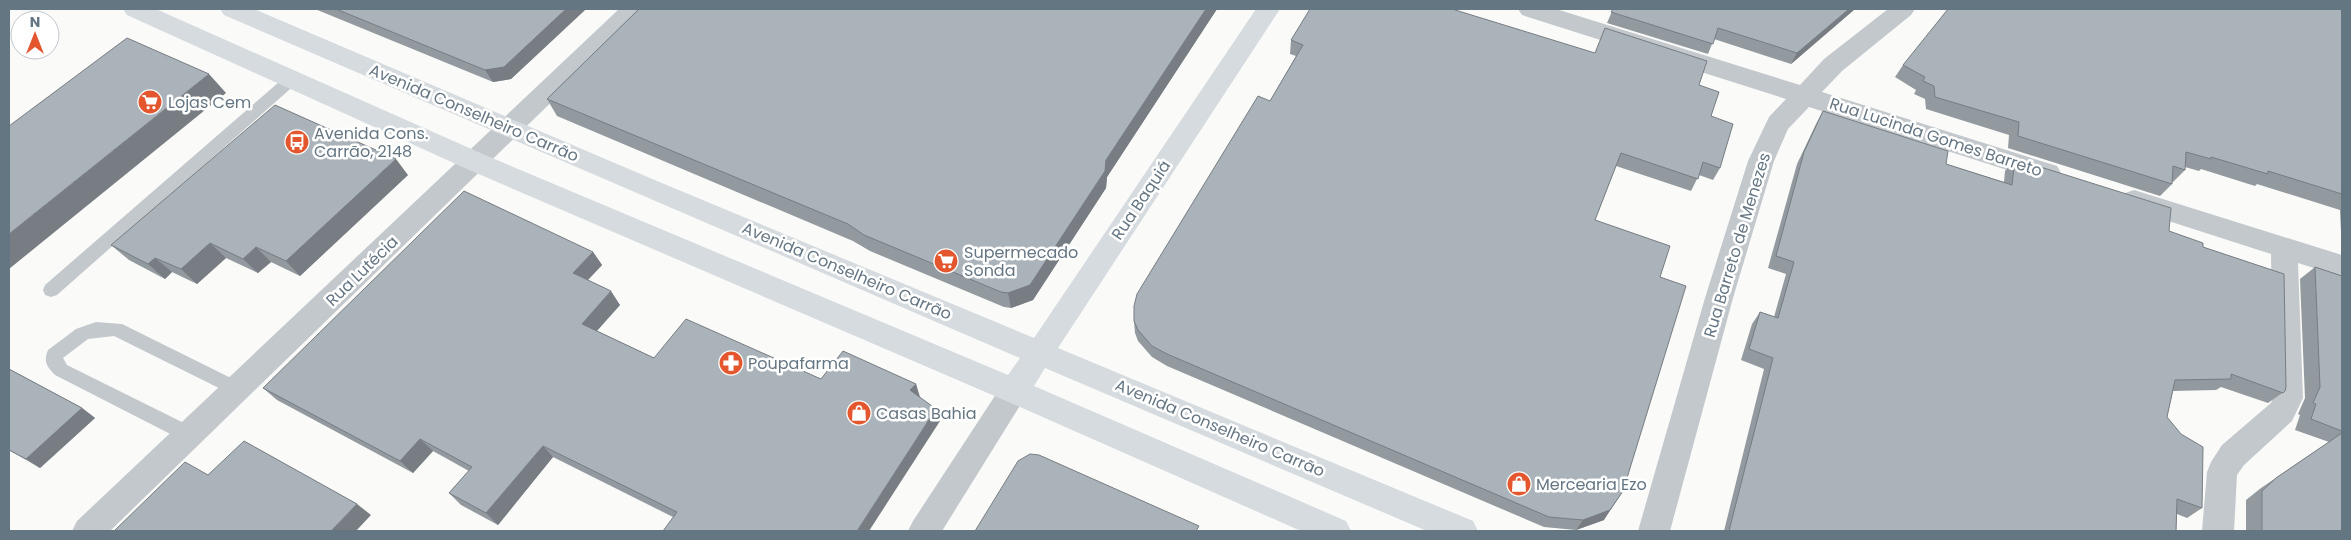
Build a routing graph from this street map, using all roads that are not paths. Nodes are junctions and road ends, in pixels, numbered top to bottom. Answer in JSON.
{"nodes":[{"id":1,"x":135,"y":9,"type":"edge"},
{"id":2,"x":232,"y":9,"type":"edge"},
{"id":3,"x":634,"y":9,"type":"edge"},
{"id":4,"x":1268,"y":9,"type":"edge"},
{"id":5,"x":1530,"y":9,"type":"edge"},
{"id":6,"x":1903,"y":9,"type":"edge"},
{"id":7,"x":292,"y":79,"type":"junction"},
{"id":8,"x":1803,"y":95,"type":"junction"},
{"id":9,"x":510,"y":128,"type":"junction"},
{"id":10,"x":476,"y":162,"type":"junction"},
{"id":11,"x":2067,"y":179,"type":"edge"},
{"id":12,"x":2114,"y":194,"type":"edge"},
{"id":13,"x":2284,"y":248,"type":"junction"},
{"id":14,"x":2342,"y":266,"type":"edge"},
{"id":15,"x":51,"y":290,"type":"dead end"},
{"id":16,"x":1040,"y":352,"type":"junction"},
{"id":17,"x":237,"y":390,"type":"junction"},
{"id":18,"x":1014,"y":391,"type":"junction"},
{"id":19,"x":190,"y":434,"type":"junction"},
{"id":20,"x":88,"y":531,"type":"edge"},
{"id":21,"x":924,"y":531,"type":"edge"},
{"id":22,"x":1335,"y":531,"type":"edge"},
{"id":23,"x":1462,"y":531,"type":"edge"},
{"id":24,"x":1654,"y":531,"type":"edge"},
{"id":25,"x":2218,"y":531,"type":"edge"}],
"edges":[{"from":1,"to":7,"type":"main road"},
{"from":2,"to":9,"type":"main road","name":"Avenida Conselheiro Carrão"},
{"from":3,"to":9,"type":"street","name":"Rua Lutécia"},
{"from":4,"to":16,"type":"main road","name":"Rua Baquiá"},
{"from":5,"to":8,"type":"street","name":"Rua Lucinda Gomes Barreto"},
{"from":6,"to":8,"type":"street","name":"Rua Barreto de Menezes"},
{"from":7,"to":10,"type":"main road"},
{"from":7,"to":15,"type":"lane"},
{"from":8,"to":11,"type":"street","name":"Rua Lucinda Gomes Barreto"},
{"from":8,"to":24,"type":"street","name":"Rua Barreto de Menezes"},
{"from":9,"to":10,"type":"street","name":"Rua Lutécia"},
{"from":9,"to":16,"type":"main road","name":"Avenida Conselheiro Carrão"},
{"from":10,"to":17,"type":"street","name":"Rua Lutécia"},
{"from":10,"to":18,"type":"main road"},
{"from":12,"to":13,"type":"street"},
{"from":13,"to":14,"type":"street"},
{"from":13,"to":25,"type":"street"},
{"from":16,"to":18,"type":"main road","name":"Rua Baquiá"},
{"from":16,"to":23,"type":"main road","name":"Avenida Conselheiro Carrão"},
{"from":17,"to":19,"type":"street","name":"Rua Lutécia"},
{"from":17,"to":19,"type":"lane"},
{"from":18,"to":21,"type":"street"},
{"from":18,"to":22,"type":"main road"},
{"from":19,"to":20,"type":"street","name":"Rua Lutécia"}]}
